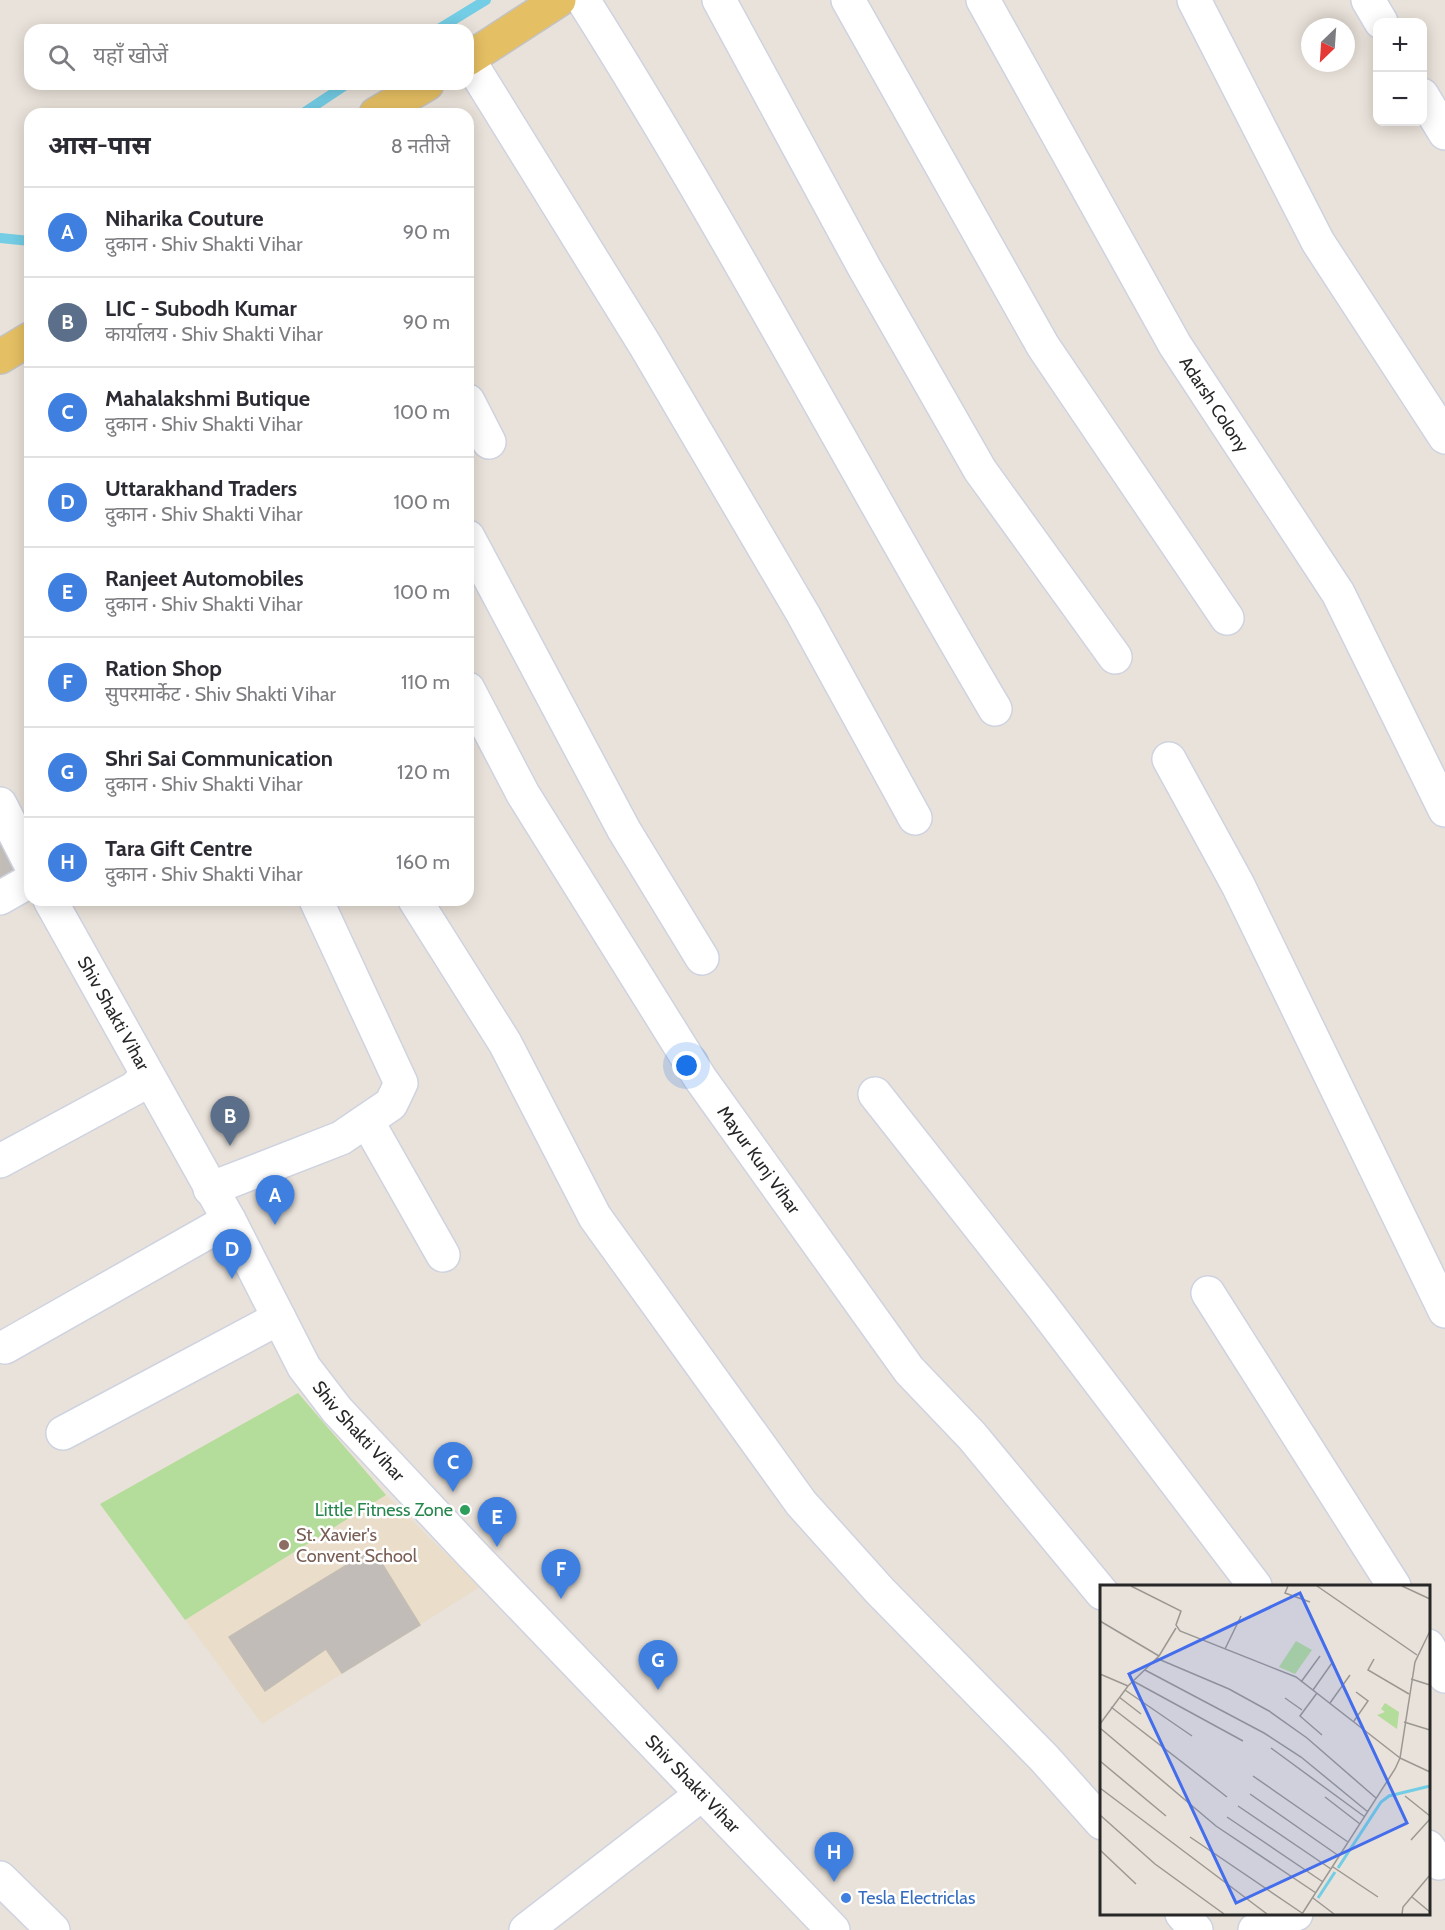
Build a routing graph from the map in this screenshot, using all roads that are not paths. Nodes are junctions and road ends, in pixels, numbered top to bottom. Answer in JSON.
{"nodes":[{"id":1,"x":559,"y":0,"type":"edge"},
{"id":2,"x":583,"y":0,"type":"edge"},
{"id":3,"x":719,"y":0,"type":"edge"},
{"id":4,"x":848,"y":0,"type":"edge"},
{"id":5,"x":983,"y":0,"type":"edge"},
{"id":6,"x":1194,"y":0,"type":"edge"},
{"id":7,"x":1368,"y":0,"type":"edge"},
{"id":8,"x":1379,"y":18,"type":"edge"},
{"id":9,"x":474,"y":55,"type":"edge"},
{"id":10,"x":474,"y":69,"type":"edge"},
{"id":11,"x":417,"y":90,"type":"edge"},
{"id":12,"x":1427,"y":103,"type":"edge"},
{"id":13,"x":386,"y":108,"type":"edge"},
{"id":14,"x":1445,"y":134,"type":"edge"},
{"id":15,"x":24,"y":343,"type":"edge"},
{"id":16,"x":0,"y":357,"type":"edge"},
{"id":17,"x":474,"y":413,"type":"edge"},
{"id":18,"x":1445,"y":437,"type":"edge"},
{"id":19,"x":489,"y":442,"type":"dead end"},
{"id":20,"x":474,"y":548,"type":"edge"},
{"id":21,"x":1227,"y":618,"type":"dead end"},
{"id":22,"x":1115,"y":657,"type":"dead end"},
{"id":23,"x":474,"y":700,"type":"edge"},
{"id":24,"x":995,"y":709,"type":"dead end"},
{"id":25,"x":1168,"y":759,"type":"dead end"},
{"id":26,"x":0,"y":804,"type":"edge"},
{"id":27,"x":1445,"y":810,"type":"edge"},
{"id":28,"x":915,"y":818,"type":"dead end"},
{"id":29,"x":24,"y":851,"type":"edge"},
{"id":30,"x":24,"y":884,"type":"edge"},
{"id":31,"x":0,"y":898,"type":"edge"},
{"id":32,"x":53,"y":906,"type":"edge"},
{"id":33,"x":319,"y":906,"type":"edge"},
{"id":34,"x":420,"y":906,"type":"edge"},
{"id":35,"x":702,"y":958,"type":"dead end"},
{"id":36,"x":147,"y":1075,"type":"junction"},
{"id":37,"x":875,"y":1094,"type":"dead end"},
{"id":38,"x":367,"y":1121,"type":"junction"},
{"id":39,"x":0,"y":1161,"type":"edge"},
{"id":40,"x":210,"y":1189,"type":"junction"},
{"id":41,"x":229,"y":1220,"type":"junction"},
{"id":42,"x":442,"y":1255,"type":"dead end"},
{"id":43,"x":1208,"y":1293,"type":"dead end"},
{"id":44,"x":1445,"y":1311,"type":"edge"},
{"id":45,"x":279,"y":1318,"type":"junction"},
{"id":46,"x":5,"y":1347,"type":"dead end"},
{"id":47,"x":63,"y":1433,"type":"dead end"},
{"id":48,"x":1253,"y":1585,"type":"edge"},
{"id":49,"x":1393,"y":1585,"type":"edge"},
{"id":50,"x":1100,"y":1592,"type":"edge"},
{"id":51,"x":1430,"y":1650,"type":"edge"},
{"id":52,"x":1445,"y":1676,"type":"edge"},
{"id":53,"x":702,"y":1794,"type":"junction"},
{"id":54,"x":1100,"y":1822,"type":"edge"},
{"id":55,"x":0,"y":1878,"type":"edge"},
{"id":56,"x":1183,"y":1915,"type":"edge"},
{"id":57,"x":1293,"y":1915,"type":"edge"},
{"id":58,"x":53,"y":1930,"type":"edge"},
{"id":59,"x":526,"y":1930,"type":"edge"},
{"id":60,"x":832,"y":1930,"type":"edge"},
{"id":61,"x":1196,"y":1930,"type":"edge"},
{"id":62,"x":1255,"y":1930,"type":"edge"}],
"edges":[{"from":1,"to":9,"type":"main road"},
{"from":2,"to":24,"type":"street"},
{"from":3,"to":22,"type":"street"},
{"from":4,"to":21,"type":"street"},
{"from":5,"to":27,"type":"street","name":"Adarsh Colony"},
{"from":6,"to":18,"type":"street"},
{"from":7,"to":8,"type":"street"},
{"from":10,"to":28,"type":"street"},
{"from":11,"to":13,"type":"main road"},
{"from":12,"to":14,"type":"street"},
{"from":15,"to":16,"type":"main road"},
{"from":17,"to":19,"type":"street"},
{"from":20,"to":35,"type":"street"},
{"from":23,"to":50,"type":"street","name":"Mayur Kunj Vihar"},
{"from":25,"to":44,"type":"street"},
{"from":26,"to":29,"type":"street"},
{"from":30,"to":31,"type":"street"},
{"from":32,"to":36,"type":"street","name":"Shiv Shakti Vihar"},
{"from":33,"to":38,"type":"street"},
{"from":34,"to":54,"type":"street"},
{"from":36,"to":39,"type":"street"},
{"from":36,"to":40,"type":"street","name":"Shiv Shakti Vihar"},
{"from":37,"to":48,"type":"street"},
{"from":38,"to":40,"type":"street"},
{"from":38,"to":42,"type":"street"},
{"from":40,"to":41,"type":"street","name":"Shiv Shakti Vihar"},
{"from":41,"to":45,"type":"street","name":"Shiv Shakti Vihar"},
{"from":41,"to":46,"type":"street"},
{"from":43,"to":49,"type":"street"},
{"from":45,"to":47,"type":"street"},
{"from":45,"to":53,"type":"street","name":"Shiv Shakti Vihar"},
{"from":51,"to":52,"type":"street"},
{"from":53,"to":59,"type":"street"},
{"from":53,"to":60,"type":"street","name":"Shiv Shakti Vihar"},
{"from":55,"to":58,"type":"street"},
{"from":56,"to":61,"type":"street"},
{"from":57,"to":62,"type":"street"}]}
